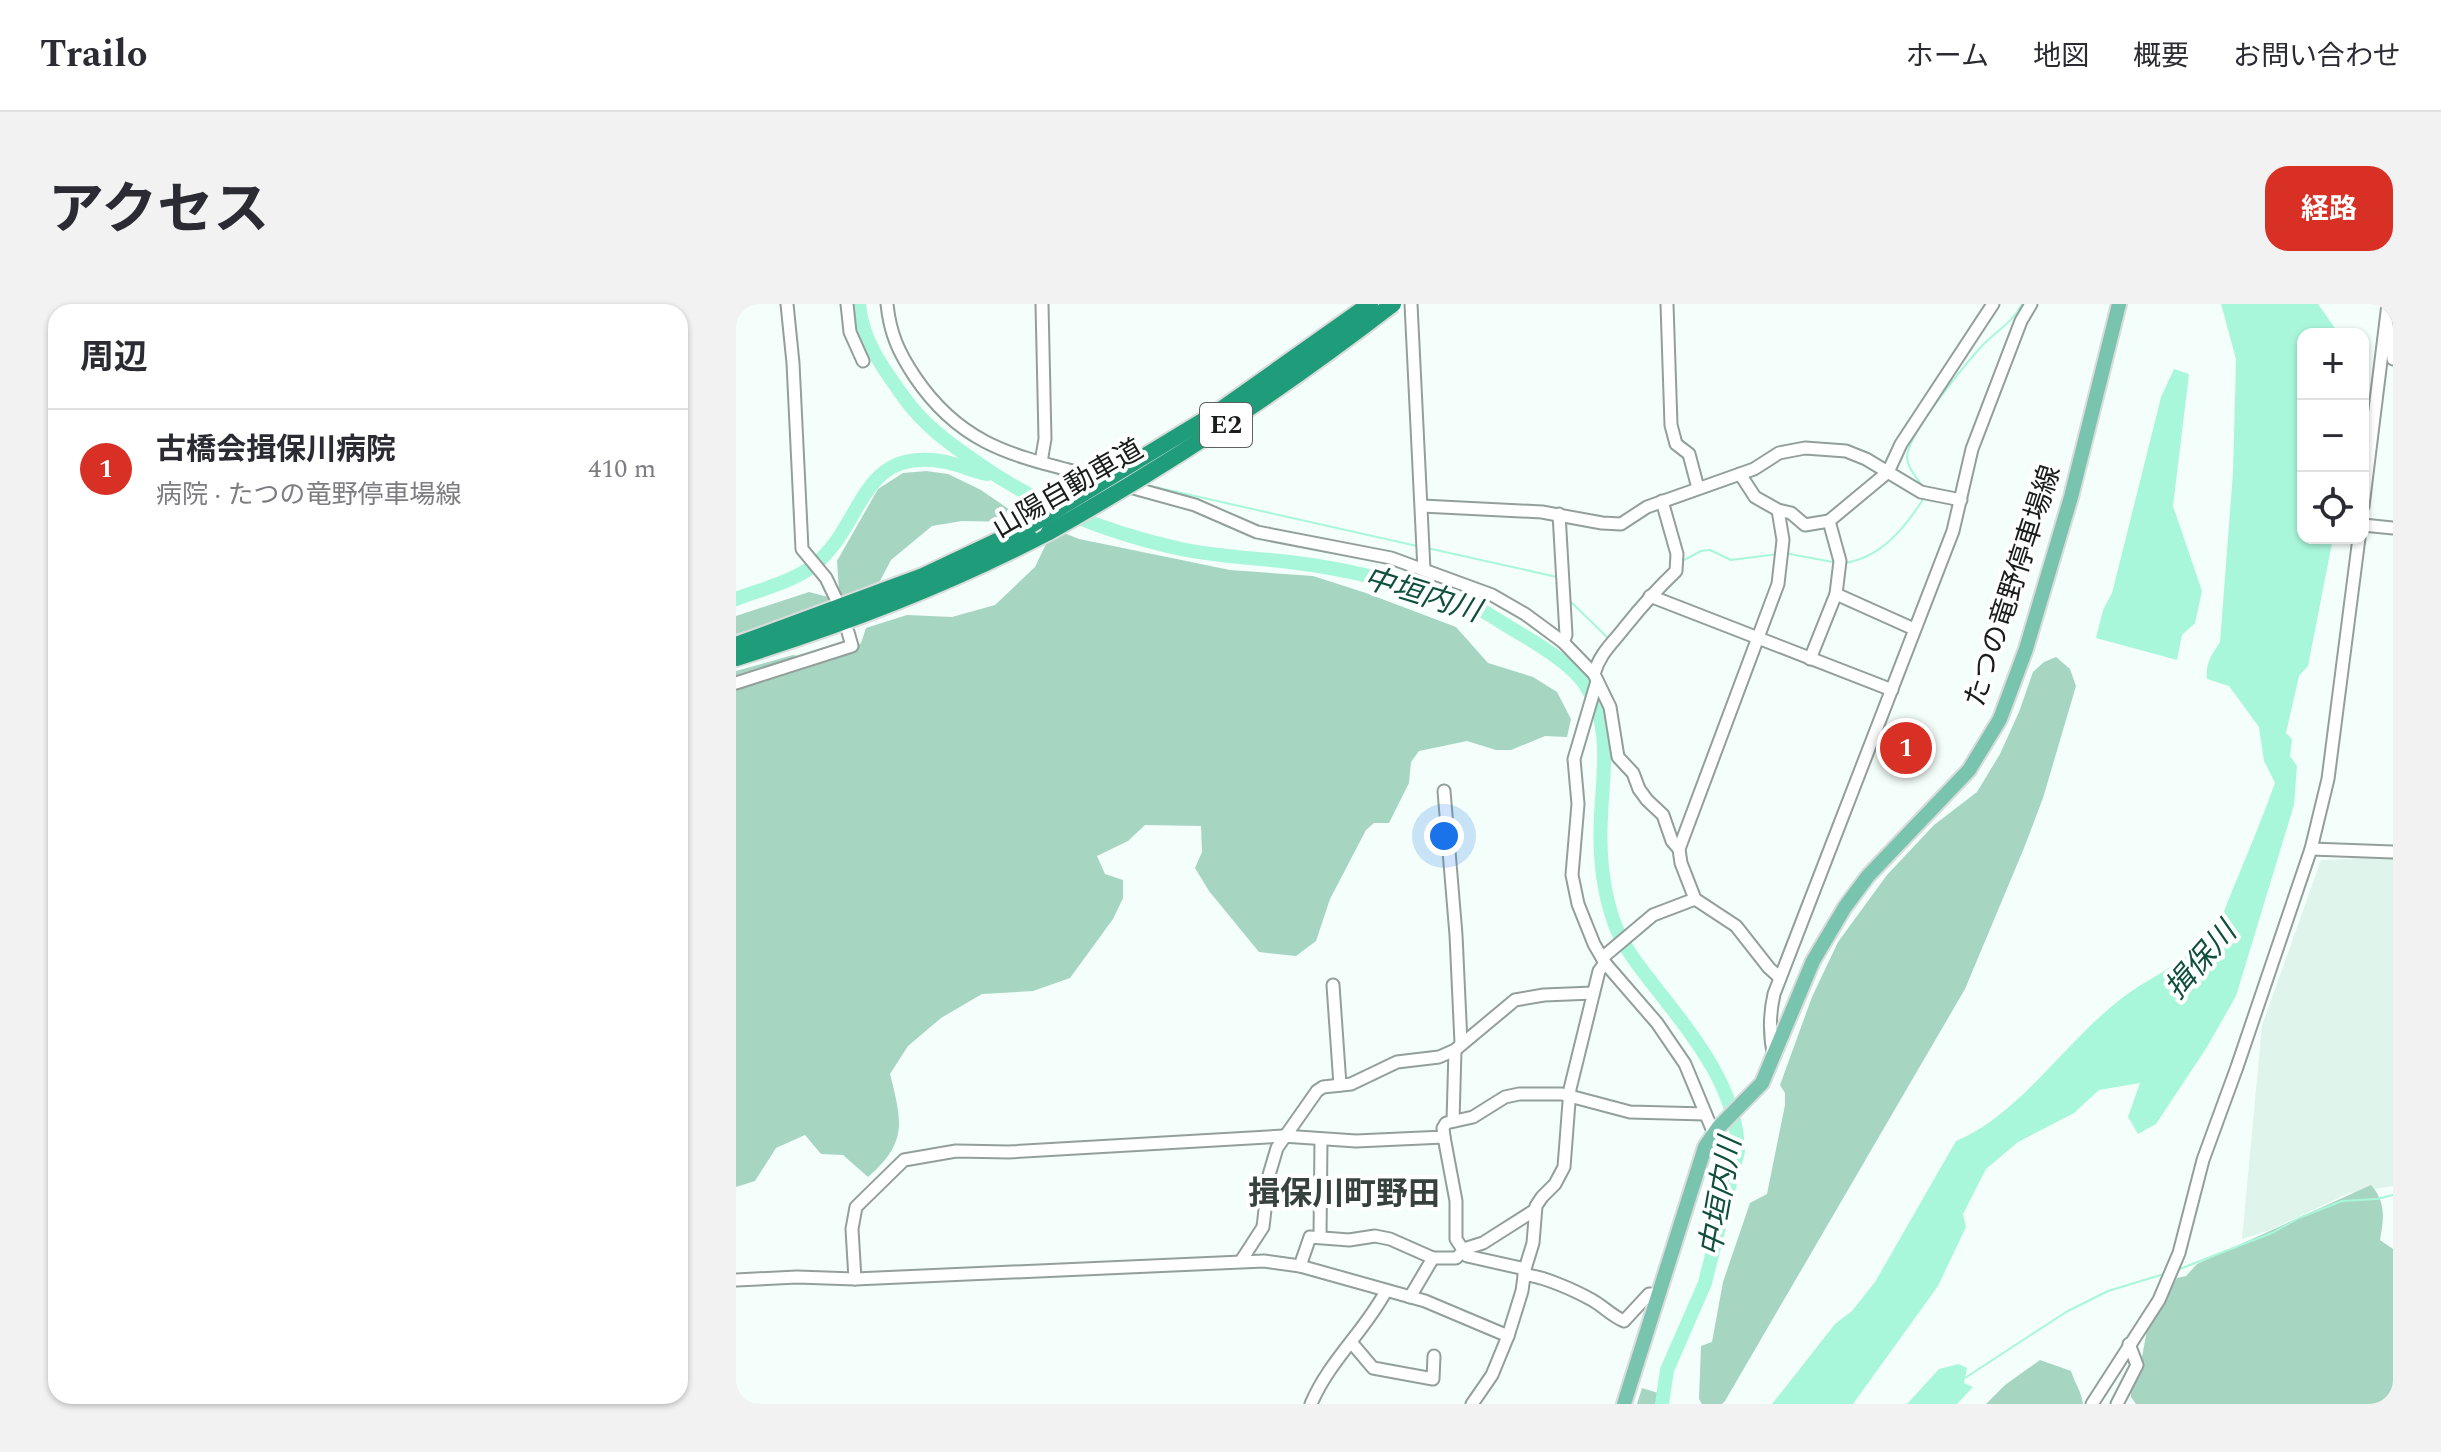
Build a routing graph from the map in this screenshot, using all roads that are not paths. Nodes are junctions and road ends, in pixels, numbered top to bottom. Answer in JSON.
{"nodes":[{"id":1,"x":787,"y":304,"type":"edge"},
{"id":2,"x":847,"y":304,"type":"edge"},
{"id":3,"x":887,"y":304,"type":"edge"},
{"id":4,"x":1042,"y":304,"type":"edge"},
{"id":5,"x":1370,"y":304,"type":"edge"},
{"id":6,"x":1393,"y":304,"type":"edge"},
{"id":7,"x":1411,"y":304,"type":"edge"},
{"id":8,"x":1667,"y":304,"type":"edge"},
{"id":9,"x":1993,"y":304,"type":"edge"},
{"id":10,"x":2031,"y":304,"type":"edge"},
{"id":11,"x":2119,"y":304,"type":"edge"},
{"id":12,"x":2388,"y":306,"type":"edge"},
{"id":13,"x":2393,"y":359,"type":"edge"},
{"id":14,"x":863,"y":361,"type":"dead end"},
{"id":15,"x":1041,"y":462,"type":"junction"},
{"id":16,"x":1888,"y":472,"type":"junction"},
{"id":17,"x":2367,"y":472,"type":"edge"},
{"id":18,"x":1740,"y":474,"type":"junction"},
{"id":19,"x":1698,"y":488,"type":"junction"},
{"id":20,"x":1961,"y":500,"type":"junction"},
{"id":21,"x":1662,"y":501,"type":"junction"},
{"id":22,"x":1422,"y":506,"type":"junction"},
{"id":23,"x":1778,"y":510,"type":"junction"},
{"id":24,"x":1559,"y":514,"type":"junction"},
{"id":25,"x":1829,"y":521,"type":"junction"},
{"id":26,"x":2369,"y":526,"type":"edge"},
{"id":27,"x":2393,"y":528,"type":"edge"},
{"id":28,"x":2358,"y":544,"type":"edge"},
{"id":29,"x":1424,"y":570,"type":"junction"},
{"id":30,"x":1836,"y":594,"type":"junction"},
{"id":31,"x":1650,"y":596,"type":"junction"},
{"id":32,"x":837,"y":601,"type":"dead end"},
{"id":33,"x":1914,"y":629,"type":"junction"},
{"id":34,"x":848,"y":632,"type":"dead end"},
{"id":35,"x":1758,"y":639,"type":"junction"},
{"id":36,"x":1563,"y":642,"type":"junction"},
{"id":37,"x":736,"y":645,"type":"edge"},
{"id":38,"x":736,"y":658,"type":"edge"},
{"id":39,"x":1810,"y":659,"type":"junction"},
{"id":40,"x":1595,"y":679,"type":"junction"},
{"id":41,"x":736,"y":683,"type":"edge"},
{"id":42,"x":1892,"y":690,"type":"junction"},
{"id":43,"x":1444,"y":791,"type":"dead end"},
{"id":44,"x":1679,"y":849,"type":"junction"},
{"id":45,"x":2311,"y":849,"type":"junction"},
{"id":46,"x":2393,"y":852,"type":"edge"},
{"id":47,"x":1695,"y":899,"type":"junction"},
{"id":48,"x":1604,"y":959,"type":"junction"},
{"id":49,"x":1780,"y":978,"type":"junction"},
{"id":50,"x":1333,"y":985,"type":"dead end"},
{"id":51,"x":1593,"y":993,"type":"junction"},
{"id":52,"x":1458,"y":1046,"type":"junction"},
{"id":53,"x":1774,"y":1057,"type":"junction"},
{"id":54,"x":1340,"y":1085,"type":"junction"},
{"id":55,"x":1569,"y":1096,"type":"junction"},
{"id":56,"x":1705,"y":1114,"type":"junction"},
{"id":57,"x":1453,"y":1121,"type":"junction"},
{"id":58,"x":1716,"y":1131,"type":"junction"},
{"id":59,"x":1283,"y":1136,"type":"junction"},
{"id":60,"x":1444,"y":1137,"type":"junction"},
{"id":61,"x":1321,"y":1139,"type":"junction"},
{"id":62,"x":1535,"y":1210,"type":"junction"},
{"id":63,"x":1320,"y":1237,"type":"junction"},
{"id":64,"x":1464,"y":1251,"type":"junction"},
{"id":65,"x":1433,"y":1258,"type":"junction"},
{"id":66,"x":1241,"y":1261,"type":"junction"},
{"id":67,"x":1300,"y":1266,"type":"junction"},
{"id":68,"x":1524,"y":1272,"type":"junction"},
{"id":69,"x":855,"y":1279,"type":"junction"},
{"id":70,"x":736,"y":1280,"type":"edge"},
{"id":71,"x":1386,"y":1291,"type":"junction"},
{"id":72,"x":1658,"y":1294,"type":"junction"},
{"id":73,"x":1410,"y":1297,"type":"junction"},
{"id":74,"x":1508,"y":1336,"type":"junction"},
{"id":75,"x":1351,"y":1342,"type":"junction"},
{"id":76,"x":2129,"y":1344,"type":"junction"},
{"id":77,"x":1434,"y":1356,"type":"dead end"},
{"id":78,"x":1311,"y":1404,"type":"edge"},
{"id":79,"x":1472,"y":1404,"type":"edge"},
{"id":80,"x":1624,"y":1404,"type":"edge"},
{"id":81,"x":2092,"y":1404,"type":"edge"},
{"id":82,"x":2117,"y":1404,"type":"edge"}],
"edges":[{"from":1,"to":32,"type":"street"},
{"from":2,"to":14,"type":"street"},
{"from":3,"to":15,"type":"street"},
{"from":4,"to":15,"type":"street"},
{"from":5,"to":37,"type":"highway","name":"山陽自動車道","number":"E2","bridge":true},
{"from":6,"to":38,"type":"highway","name":"山陽自動車道","number":"E2","bridge":true},
{"from":7,"to":22,"type":"street"},
{"from":8,"to":19,"type":"street"},
{"from":9,"to":16,"type":"street"},
{"from":10,"to":20,"type":"street"},
{"from":11,"to":53,"type":"main road","name":"たつの竜野停車場線"},
{"from":12,"to":13,"type":"street"},
{"from":12,"to":17,"type":"street"},
{"from":15,"to":29,"type":"street"},
{"from":16,"to":18,"type":"street"},
{"from":16,"to":20,"type":"street"},
{"from":16,"to":25,"type":"street"},
{"from":18,"to":19,"type":"street"},
{"from":18,"to":23,"type":"street"},
{"from":19,"to":21,"type":"street"},
{"from":20,"to":33,"type":"street"},
{"from":21,"to":24,"type":"street"},
{"from":21,"to":31,"type":"street"},
{"from":22,"to":24,"type":"street"},
{"from":22,"to":29,"type":"street"},
{"from":23,"to":25,"type":"street"},
{"from":23,"to":35,"type":"street"},
{"from":24,"to":36,"type":"street"},
{"from":25,"to":30,"type":"street"},
{"from":26,"to":27,"type":"street"},
{"from":28,"to":45,"type":"street"},
{"from":29,"to":36,"type":"street"},
{"from":30,"to":33,"type":"street"},
{"from":30,"to":39,"type":"street"},
{"from":31,"to":35,"type":"street"},
{"from":31,"to":40,"type":"street"},
{"from":33,"to":42,"type":"street"},
{"from":34,"to":41,"type":"street"},
{"from":35,"to":39,"type":"street"},
{"from":35,"to":44,"type":"street"},
{"from":36,"to":40,"type":"street"},
{"from":39,"to":42,"type":"street"},
{"from":40,"to":44,"type":"street"},
{"from":40,"to":48,"type":"street"},
{"from":42,"to":49,"type":"street"},
{"from":43,"to":52,"type":"street"},
{"from":44,"to":47,"type":"street"},
{"from":45,"to":46,"type":"street"},
{"from":45,"to":76,"type":"street"},
{"from":47,"to":48,"type":"street"},
{"from":47,"to":49,"type":"street"},
{"from":48,"to":51,"type":"street"},
{"from":48,"to":56,"type":"street"},
{"from":49,"to":53,"type":"street"},
{"from":50,"to":54,"type":"street"},
{"from":51,"to":52,"type":"street"},
{"from":51,"to":55,"type":"street"},
{"from":52,"to":54,"type":"street"},
{"from":52,"to":57,"type":"street"},
{"from":53,"to":58,"type":"main road","name":"たつの竜野停車場線"},
{"from":54,"to":59,"type":"street"},
{"from":55,"to":56,"type":"street"},
{"from":55,"to":57,"type":"street"},
{"from":55,"to":62,"type":"street"},
{"from":56,"to":58,"type":"street"},
{"from":57,"to":60,"type":"street"},
{"from":58,"to":72,"type":"main road","name":"たつの竜野停車場線"},
{"from":59,"to":61,"type":"street"},
{"from":59,"to":66,"type":"street"},
{"from":59,"to":69,"type":"street"},
{"from":60,"to":61,"type":"street"},
{"from":60,"to":64,"type":"street"},
{"from":61,"to":63,"type":"street"},
{"from":62,"to":64,"type":"street"},
{"from":62,"to":68,"type":"street"},
{"from":63,"to":65,"type":"street"},
{"from":63,"to":67,"type":"street"},
{"from":64,"to":65,"type":"street"},
{"from":64,"to":68,"type":"street"},
{"from":65,"to":73,"type":"street"},
{"from":66,"to":67,"type":"street"},
{"from":66,"to":69,"type":"street"},
{"from":67,"to":71,"type":"street"},
{"from":68,"to":72,"type":"street"},
{"from":68,"to":74,"type":"street"},
{"from":69,"to":70,"type":"street"},
{"from":71,"to":73,"type":"street"},
{"from":71,"to":75,"type":"street"},
{"from":72,"to":80,"type":"main road","name":"たつの竜野停車場線"},
{"from":73,"to":74,"type":"street"},
{"from":74,"to":79,"type":"street"},
{"from":75,"to":77,"type":"street"},
{"from":75,"to":78,"type":"street"},
{"from":76,"to":81,"type":"street"},
{"from":76,"to":82,"type":"street"}]}
